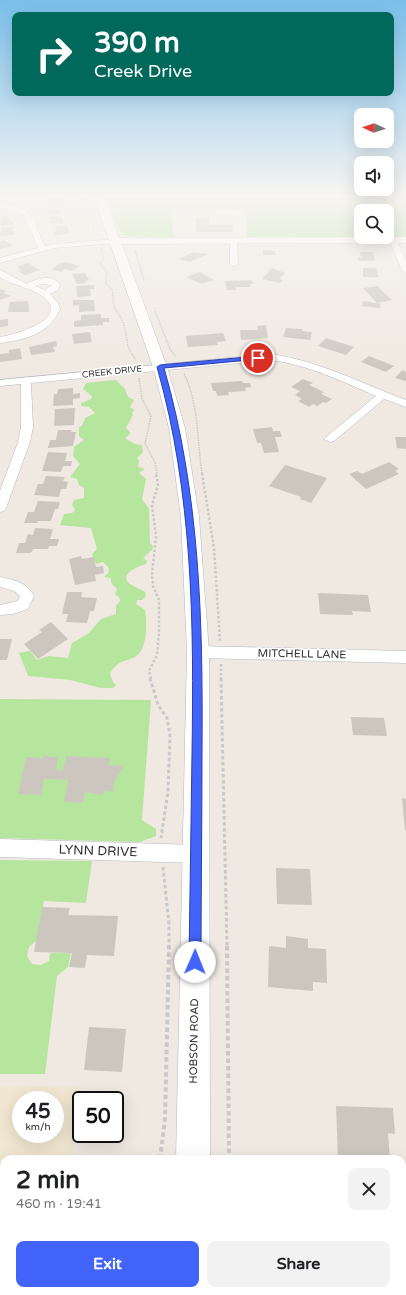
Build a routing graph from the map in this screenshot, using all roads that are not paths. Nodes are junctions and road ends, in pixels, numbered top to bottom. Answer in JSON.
{"nodes":[{"id":1,"x":21,"y":254,"type":"edge"},
{"id":2,"x":121,"y":254,"type":"edge"},
{"id":3,"x":234,"y":254,"type":"edge"},
{"id":4,"x":399,"y":254,"type":"edge"},
{"id":5,"x":0,"y":261,"type":"edge"},
{"id":6,"x":234,"y":264,"type":"dead end"},
{"id":7,"x":406,"y":270,"type":"edge"},
{"id":8,"x":0,"y":273,"type":"edge"},
{"id":9,"x":27,"y":286,"type":"junction"},
{"id":10,"x":44,"y":294,"type":"junction"},
{"id":11,"x":0,"y":340,"type":"edge"},
{"id":12,"x":160,"y":367,"type":"junction"},
{"id":13,"x":26,"y":380,"type":"junction"},
{"id":14,"x":0,"y":383,"type":"edge"},
{"id":15,"x":382,"y":396,"type":"junction"},
{"id":16,"x":406,"y":404,"type":"edge"},
{"id":17,"x":330,"y":439,"type":"dead end"},
{"id":18,"x":0,"y":508,"type":"edge"},
{"id":19,"x":0,"y":582,"type":"edge"},
{"id":20,"x":0,"y":610,"type":"edge"},
{"id":21,"x":198,"y":652,"type":"junction"},
{"id":22,"x":406,"y":656,"type":"edge"},
{"id":23,"x":0,"y":848,"type":"edge"},
{"id":24,"x":196,"y":854,"type":"junction"},
{"id":25,"x":192,"y":1155,"type":"edge"}],
"edges":[{"from":1,"to":5,"type":"street"},
{"from":2,"to":12,"type":"main road","name":"HOBSON ROAD"},
{"from":3,"to":6,"type":"street"},
{"from":4,"to":7,"type":"street"},
{"from":8,"to":9,"type":"street"},
{"from":9,"to":10,"type":"street"},
{"from":9,"to":10,"type":"street"},
{"from":10,"to":11,"type":"street"},
{"from":12,"to":13,"type":"street","name":"CREEK DRIVE"},
{"from":12,"to":15,"type":"street","name":"CREEK DRIVE"},
{"from":12,"to":21,"type":"main road","name":"HOBSON ROAD"},
{"from":13,"to":14,"type":"street","name":"CREEK DRIVE"},
{"from":13,"to":18,"type":"street"},
{"from":15,"to":16,"type":"street","name":"CREEK DRIVE"},
{"from":15,"to":17,"type":"street"},
{"from":19,"to":20,"type":"street"},
{"from":21,"to":22,"type":"street","name":"MITCHELL LANE"},
{"from":21,"to":24,"type":"main road","name":"HOBSON ROAD"},
{"from":23,"to":24,"type":"street","name":"LYNN DRIVE"},
{"from":24,"to":25,"type":"main road","name":"HOBSON ROAD"}]}
